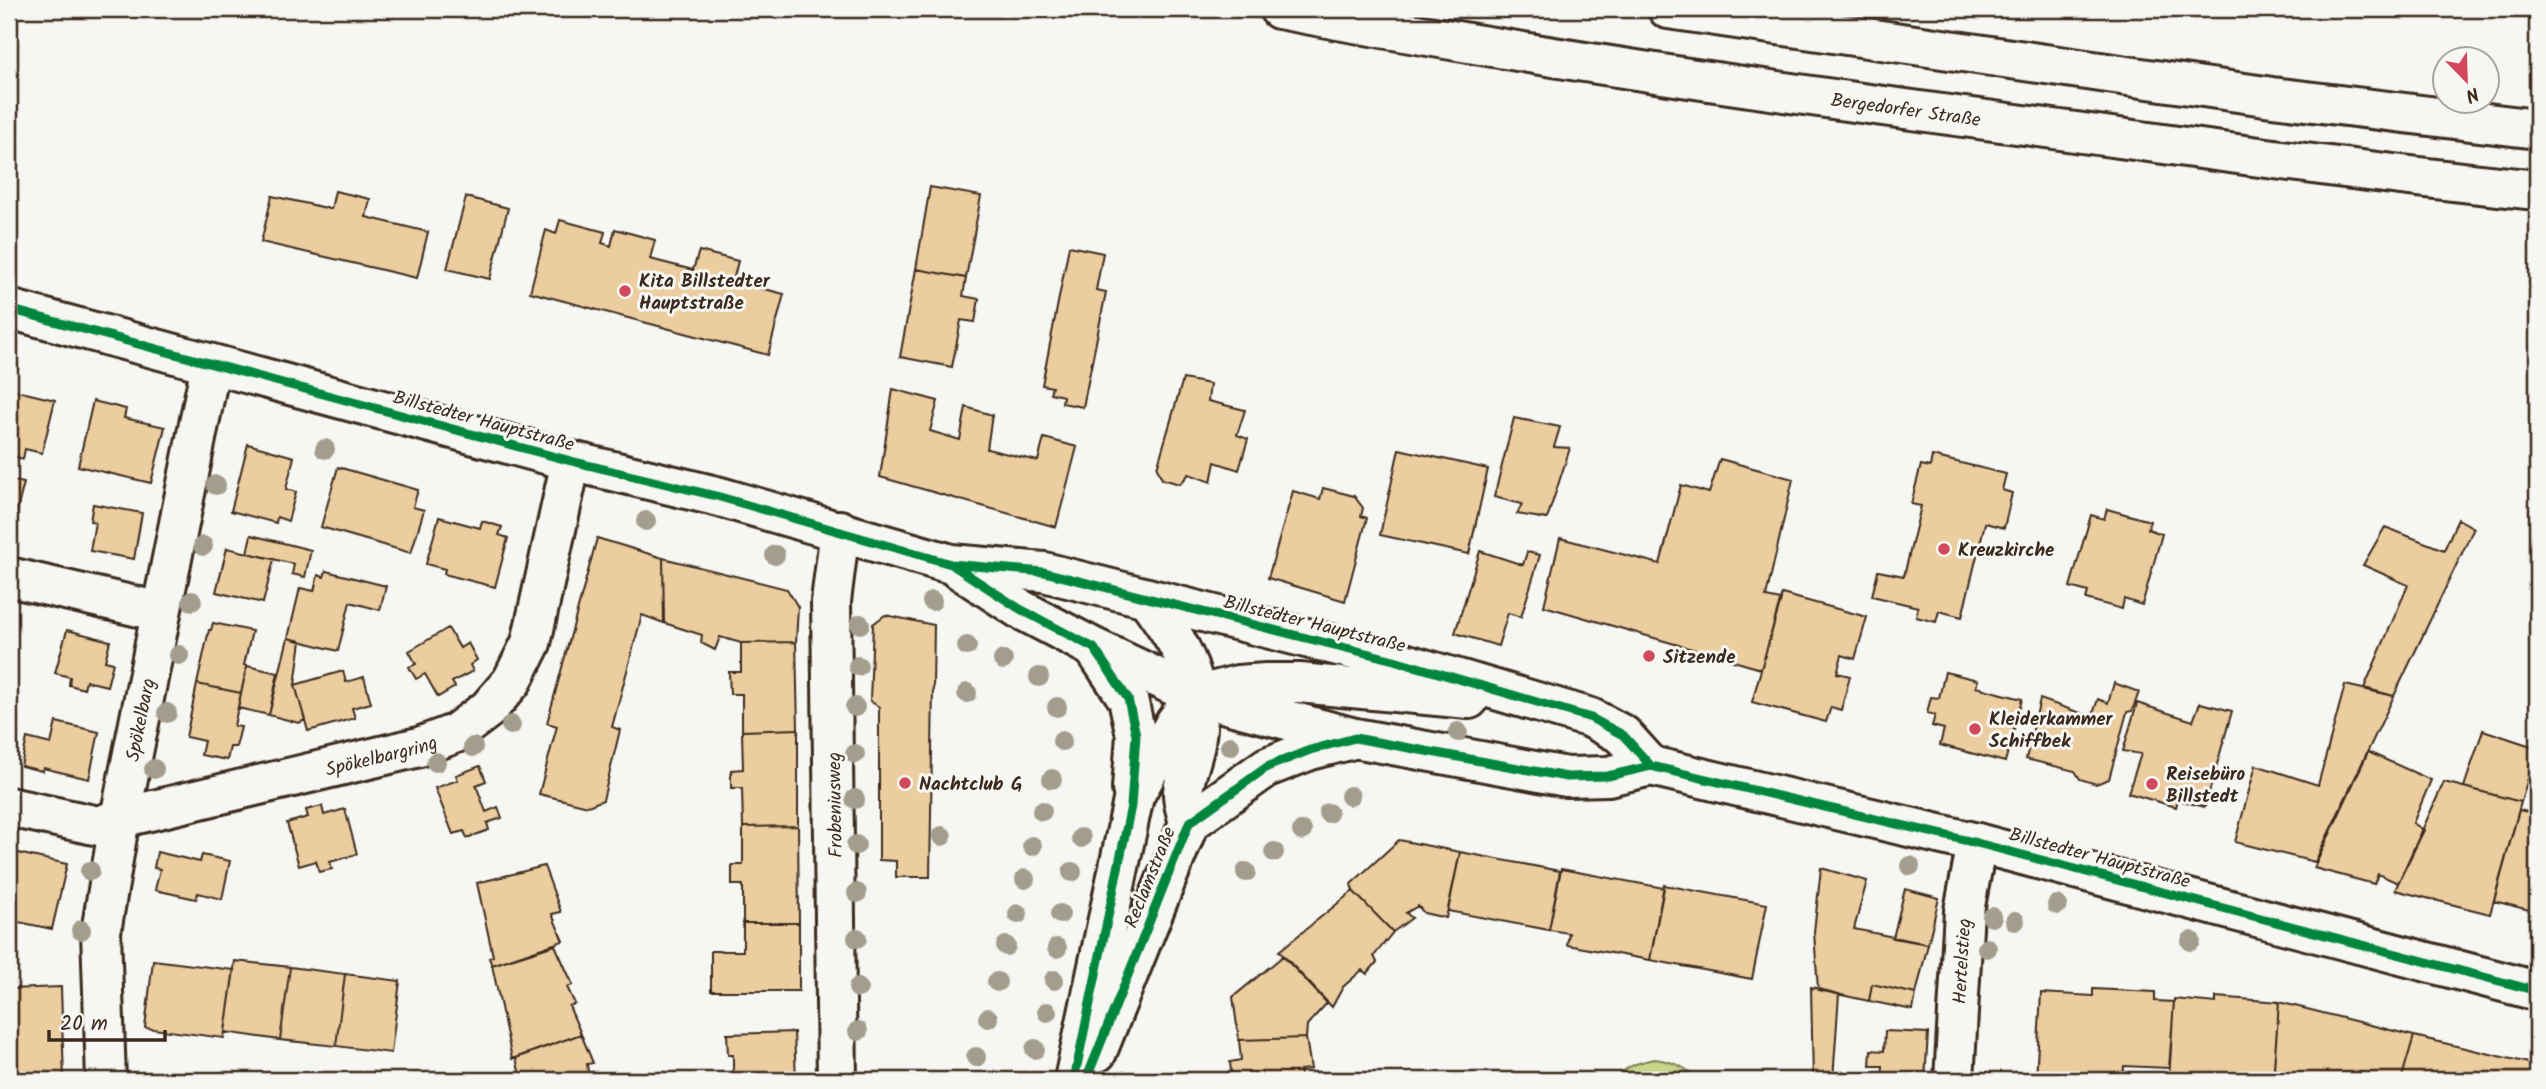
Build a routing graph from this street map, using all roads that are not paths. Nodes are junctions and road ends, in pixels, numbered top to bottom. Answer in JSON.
{"nodes":[{"id":1,"x":1279,"y":9,"type":"edge"},
{"id":2,"x":1668,"y":9,"type":"edge"},
{"id":3,"x":2537,"y":129,"type":"edge"},
{"id":4,"x":2416,"y":178,"type":"junction"},
{"id":5,"x":2537,"y":190,"type":"edge"},
{"id":6,"x":2537,"y":212,"type":"edge"},
{"id":7,"x":9,"y":309,"type":"edge"},
{"id":8,"x":211,"y":364,"type":"junction"},
{"id":9,"x":571,"y":461,"type":"junction"},
{"id":10,"x":840,"y":530,"type":"junction"},
{"id":11,"x":951,"y":564,"type":"junction"},
{"id":12,"x":9,"y":577,"type":"edge"},
{"id":13,"x":1147,"y":598,"type":"junction"},
{"id":14,"x":161,"y":612,"type":"junction"},
{"id":15,"x":1094,"y":648,"type":"junction"},
{"id":16,"x":1196,"y":696,"type":"junction"},
{"id":17,"x":1565,"y":709,"type":"junction"},
{"id":18,"x":1355,"y":738,"type":"junction"},
{"id":19,"x":1651,"y":766,"type":"junction"},
{"id":20,"x":1131,"y":806,"type":"junction"},
{"id":21,"x":9,"y":807,"type":"edge"},
{"id":22,"x":120,"y":818,"type":"junction"},
{"id":23,"x":1189,"y":823,"type":"junction"},
{"id":24,"x":1977,"y":843,"type":"junction"},
{"id":25,"x":2537,"y":991,"type":"edge"},
{"id":26,"x":106,"y":1080,"type":"edge"},
{"id":27,"x":837,"y":1080,"type":"edge"},
{"id":28,"x":1074,"y":1080,"type":"edge"},
{"id":29,"x":1086,"y":1080,"type":"edge"},
{"id":30,"x":1954,"y":1080,"type":"edge"}],
"edges":[{"from":1,"to":4,"type":"main road","name":"Bergedorfer Straße"},
{"from":2,"to":3,"type":"main road"},
{"from":4,"to":5,"type":"main road","name":"Bergedorfer Straße"},
{"from":4,"to":6,"type":"main road"},
{"from":7,"to":8,"type":"main road","name":"Billstedter Hauptstraße"},
{"from":8,"to":9,"type":"main road","name":"Billstedter Hauptstraße"},
{"from":8,"to":14,"type":"main road","name":"Spökelbarg"},
{"from":9,"to":10,"type":"main road","name":"Billstedter Hauptstraße"},
{"from":9,"to":22,"type":"main road","name":"Spökelbargring"},
{"from":10,"to":11,"type":"main road","name":"Billstedter Hauptstraße"},
{"from":10,"to":27,"type":"main road","name":"Frobeniusweg"},
{"from":11,"to":13,"type":"main road","name":"Billstedter Hauptstraße"},
{"from":11,"to":15,"type":"main road","name":"Billstedter Hauptstraße"},
{"from":12,"to":14,"type":"main road"},
{"from":13,"to":16,"type":"main road","name":"Reclamstraße"},
{"from":13,"to":17,"type":"main road","name":"Billstedter Hauptstraße"},
{"from":14,"to":22,"type":"main road","name":"Spökelbarg"},
{"from":15,"to":16,"type":"main road","name":"Billstedter Hauptstraße"},
{"from":15,"to":20,"type":"main road","name":"Reclamstraße"},
{"from":16,"to":17,"type":"main road"},
{"from":16,"to":18,"type":"main road","name":"Billstedter Hauptstraße"},
{"from":16,"to":20,"type":"main road","name":"Reclamstraße"},
{"from":16,"to":23,"type":"main road","name":"Reclamstraße"},
{"from":17,"to":19,"type":"main road","name":"Billstedter Hauptstraße"},
{"from":18,"to":19,"type":"main road","name":"Billstedter Hauptstraße"},
{"from":18,"to":23,"type":"main road","name":"Reclamstraße"},
{"from":19,"to":24,"type":"main road","name":"Billstedter Hauptstraße"},
{"from":20,"to":28,"type":"main road","name":"Reclamstraße"},
{"from":21,"to":22,"type":"main road","name":"Spökelbargring"},
{"from":22,"to":26,"type":"main road","name":"Spökelbarg"},
{"from":23,"to":29,"type":"main road","name":"Reclamstraße"},
{"from":24,"to":25,"type":"main road","name":"Billstedter Hauptstraße"},
{"from":24,"to":30,"type":"main road","name":"Hertelstieg"}]}
